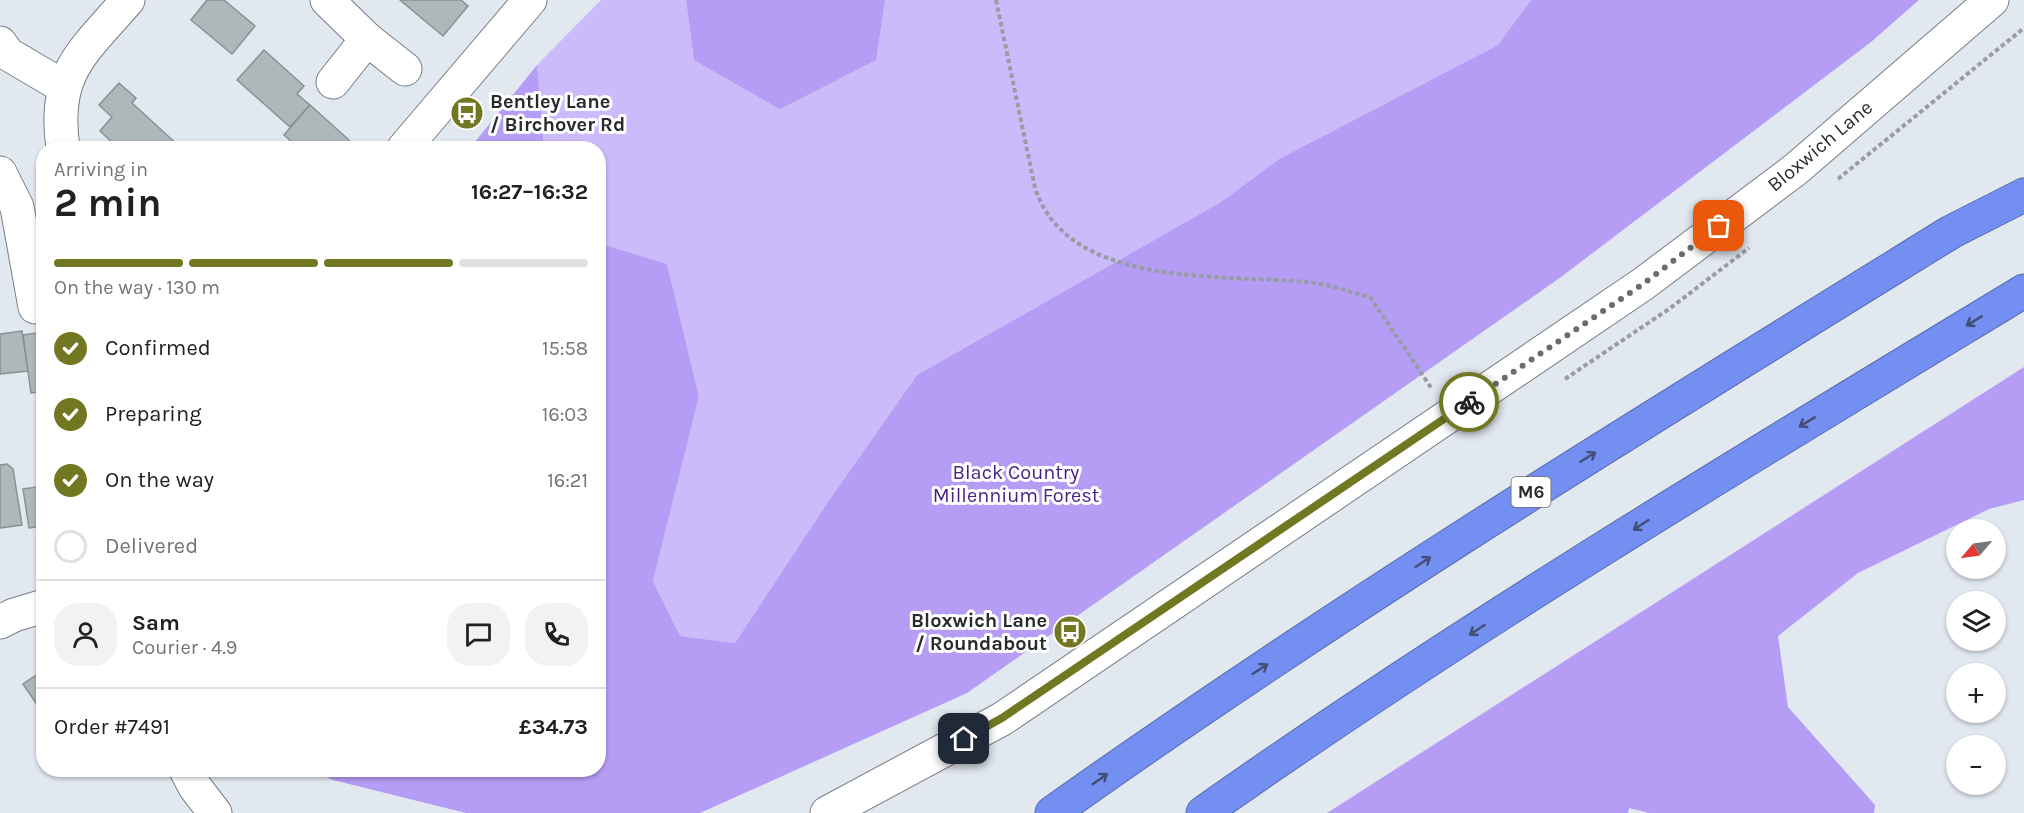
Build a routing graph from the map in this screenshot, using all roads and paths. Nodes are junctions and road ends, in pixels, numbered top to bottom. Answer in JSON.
{"nodes":[{"id":1,"x":128,"y":0,"type":"edge"},
{"id":2,"x":327,"y":0,"type":"edge"},
{"id":3,"x":530,"y":0,"type":"edge"},
{"id":4,"x":996,"y":0,"type":"edge"},
{"id":5,"x":1992,"y":0,"type":"edge"},
{"id":6,"x":2024,"y":28,"type":"edge"},
{"id":7,"x":367,"y":39,"type":"junction"},
{"id":8,"x":0,"y":43,"type":"edge"},
{"id":9,"x":405,"y":69,"type":"dead end"},
{"id":10,"x":333,"y":82,"type":"dead end"},
{"id":11,"x":64,"y":87,"type":"junction"},
{"id":12,"x":63,"y":141,"type":"edge"},
{"id":13,"x":410,"y":141,"type":"edge"},
{"id":14,"x":0,"y":173,"type":"edge"},
{"id":15,"x":1834,"y":183,"type":"dead end"},
{"id":16,"x":2024,"y":195,"type":"edge"},
{"id":17,"x":12,"y":259,"type":"edge"},
{"id":18,"x":2024,"y":291,"type":"edge"},
{"id":19,"x":35,"y":307,"type":"dead end"},
{"id":20,"x":1432,"y":389,"type":"dead end"},
{"id":21,"x":36,"y":608,"type":"edge"},
{"id":22,"x":0,"y":622,"type":"edge"},
{"id":23,"x":192,"y":790,"type":"edge"},
{"id":24,"x":215,"y":813,"type":"edge"},
{"id":25,"x":827,"y":813,"type":"edge"},
{"id":26,"x":1052,"y":813,"type":"edge"},
{"id":27,"x":1203,"y":813,"type":"edge"}],
"edges":[{"from":1,"to":11,"type":"street"},
{"from":2,"to":7,"type":"street"},
{"from":3,"to":13,"type":"street"},
{"from":4,"to":20,"type":"path"},
{"from":5,"to":25,"type":"street","name":"Bloxwich Lane"},
{"from":6,"to":15,"type":"path"},
{"from":7,"to":9,"type":"street"},
{"from":7,"to":10,"type":"street"},
{"from":8,"to":11,"type":"street"},
{"from":11,"to":12,"type":"street"},
{"from":14,"to":17,"type":"street"},
{"from":26,"to":16,"type":"highway","number":"M6","one_way":true},
{"from":17,"to":19,"type":"street"},
{"from":18,"to":27,"type":"highway","one_way":true},
{"from":21,"to":22,"type":"street"},
{"from":23,"to":24,"type":"street"}]}
